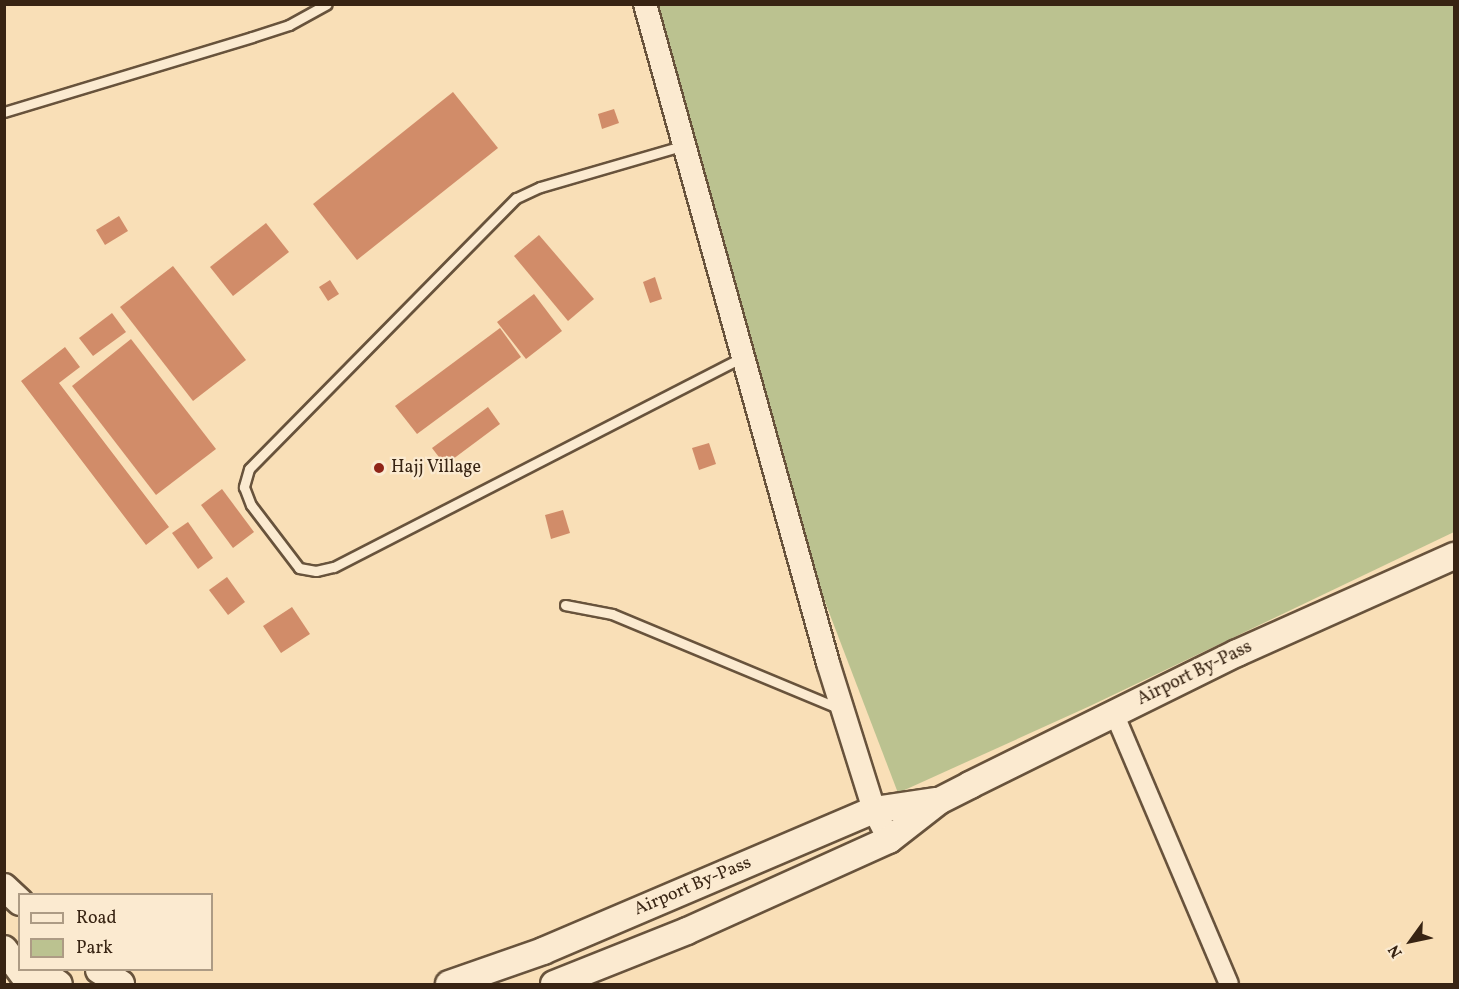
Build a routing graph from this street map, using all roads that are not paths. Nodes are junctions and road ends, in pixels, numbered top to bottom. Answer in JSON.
{"nodes":[{"id":1,"x":327,"y":4,"type":"edge"},
{"id":2,"x":645,"y":4,"type":"edge"},
{"id":3,"x":4,"y":112,"type":"edge"},
{"id":4,"x":685,"y":145,"type":"junction"},
{"id":5,"x":743,"y":357,"type":"junction"},
{"id":6,"x":1455,"y":556,"type":"edge"},
{"id":7,"x":565,"y":605,"type":"dead end"},
{"id":8,"x":843,"y":710,"type":"junction"},
{"id":9,"x":1114,"y":713,"type":"junction"},
{"id":10,"x":939,"y":801,"type":"junction"},
{"id":11,"x":874,"y":810,"type":"junction"},
{"id":12,"x":889,"y":840,"type":"junction"},
{"id":13,"x":4,"y":887,"type":"edge"},
{"id":14,"x":18,"y":900,"type":"edge"},
{"id":15,"x":4,"y":947,"type":"edge"},
{"id":16,"x":18,"y":955,"type":"edge"},
{"id":17,"x":18,"y":967,"type":"edge"},
{"id":18,"x":21,"y":971,"type":"edge"},
{"id":19,"x":41,"y":971,"type":"edge"},
{"id":20,"x":102,"y":971,"type":"edge"},
{"id":21,"x":30,"y":984,"type":"edge"},
{"id":22,"x":60,"y":984,"type":"edge"},
{"id":23,"x":121,"y":984,"type":"edge"},
{"id":24,"x":449,"y":984,"type":"edge"},
{"id":25,"x":554,"y":984,"type":"edge"},
{"id":26,"x":1229,"y":984,"type":"edge"}],
"edges":[{"from":1,"to":3,"type":"lane"},
{"from":2,"to":4,"type":"street"},
{"from":4,"to":5,"type":"street"},
{"from":4,"to":5,"type":"lane"},
{"from":5,"to":8,"type":"street"},
{"from":6,"to":9,"type":"main road","name":"Airport By-Pass"},
{"from":7,"to":8,"type":"lane"},
{"from":8,"to":11,"type":"street"},
{"from":9,"to":10,"type":"main road","name":"Airport By-Pass"},
{"from":9,"to":26,"type":"street"},
{"from":10,"to":11,"type":"main road","name":"Airport By-Pass"},
{"from":10,"to":12,"type":"main road","name":"Airport By-Pass"},
{"from":11,"to":12,"type":"street"},
{"from":11,"to":24,"type":"main road","name":"Airport By-Pass"},
{"from":12,"to":25,"type":"main road","name":"Airport By-Pass"},
{"from":13,"to":14,"type":"main road"},
{"from":15,"to":16,"type":"main road"},
{"from":15,"to":17,"type":"main road"},
{"from":18,"to":21,"type":"main road"},
{"from":19,"to":22,"type":"main road"},
{"from":20,"to":23,"type":"main road"}]}
